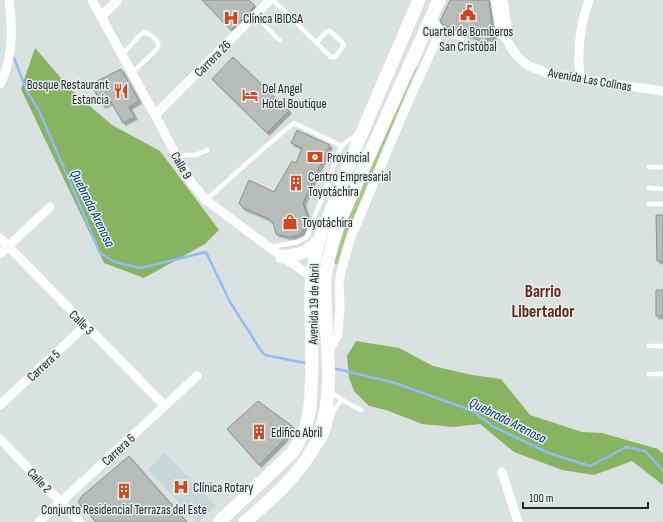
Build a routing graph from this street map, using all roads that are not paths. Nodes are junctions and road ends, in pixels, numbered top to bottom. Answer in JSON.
{"nodes":[{"id":1,"x":9,"y":0,"type":"edge"},
{"id":2,"x":92,"y":0,"type":"edge"},
{"id":3,"x":118,"y":0,"type":"edge"},
{"id":4,"x":270,"y":0,"type":"edge"},
{"id":5,"x":273,"y":0,"type":"edge"},
{"id":6,"x":419,"y":0,"type":"edge"},
{"id":7,"x":439,"y":0,"type":"edge"},
{"id":8,"x":495,"y":0,"type":"edge"},
{"id":9,"x":503,"y":0,"type":"edge"},
{"id":10,"x":589,"y":0,"type":"edge"},
{"id":11,"x":255,"y":15,"type":"junction"},
{"id":12,"x":101,"y":17,"type":"junction"},
{"id":13,"x":431,"y":17,"type":"junction"},
{"id":14,"x":439,"y":31,"type":"junction"},
{"id":15,"x":462,"y":39,"type":"dead end"},
{"id":16,"x":280,"y":40,"type":"dead end"},
{"id":17,"x":507,"y":40,"type":"junction"},
{"id":18,"x":316,"y":43,"type":"junction"},
{"id":19,"x":122,"y":55,"type":"junction"},
{"id":20,"x":132,"y":73,"type":"junction"},
{"id":21,"x":580,"y":79,"type":"junction"},
{"id":22,"x":0,"y":84,"type":"edge"},
{"id":23,"x":663,"y":90,"type":"edge"},
{"id":24,"x":155,"y":115,"type":"junction"},
{"id":25,"x":363,"y":130,"type":"junction"},
{"id":26,"x":342,"y":146,"type":"junction"},
{"id":27,"x":207,"y":150,"type":"dead end"},
{"id":28,"x":177,"y":158,"type":"junction"},
{"id":29,"x":649,"y":167,"type":"dead end"},
{"id":30,"x":663,"y":167,"type":"edge"},
{"id":31,"x":649,"y":188,"type":"dead end"},
{"id":32,"x":663,"y":188,"type":"edge"},
{"id":33,"x":206,"y":200,"type":"junction"},
{"id":34,"x":649,"y":204,"type":"dead end"},
{"id":35,"x":663,"y":204,"type":"edge"},
{"id":36,"x":50,"y":207,"type":"dead end"},
{"id":37,"x":0,"y":238,"type":"edge"},
{"id":38,"x":319,"y":241,"type":"junction"},
{"id":39,"x":8,"y":246,"type":"junction"},
{"id":40,"x":268,"y":247,"type":"junction"},
{"id":41,"x":0,"y":254,"type":"edge"},
{"id":42,"x":282,"y":257,"type":"junction"},
{"id":43,"x":312,"y":277,"type":"junction"},
{"id":44,"x":325,"y":281,"type":"junction"},
{"id":45,"x":86,"y":325,"type":"junction"},
{"id":46,"x":649,"y":346,"type":"dead end"},
{"id":47,"x":663,"y":346,"type":"edge"},
{"id":48,"x":328,"y":352,"type":"junction"},
{"id":49,"x":649,"y":374,"type":"dead end"},
{"id":50,"x":663,"y":374,"type":"edge"},
{"id":51,"x":197,"y":376,"type":"dead end"},
{"id":52,"x":328,"y":389,"type":"junction"},
{"id":53,"x":342,"y":400,"type":"junction"},
{"id":54,"x":0,"y":405,"type":"edge"},
{"id":55,"x":164,"y":405,"type":"junction"},
{"id":56,"x":361,"y":410,"type":"dead end"},
{"id":57,"x":0,"y":439,"type":"edge"},
{"id":58,"x":320,"y":448,"type":"dead end"},
{"id":59,"x":502,"y":472,"type":"dead end"},
{"id":60,"x":61,"y":502,"type":"junction"},
{"id":61,"x":39,"y":522,"type":"edge"},
{"id":62,"x":80,"y":522,"type":"edge"},
{"id":63,"x":220,"y":522,"type":"edge"},
{"id":64,"x":245,"y":522,"type":"edge"},
{"id":65,"x":518,"y":522,"type":"edge"}],
"edges":[{"from":1,"to":22,"type":"street"},
{"from":2,"to":12,"type":"street","name":"Calle 9"},
{"from":3,"to":12,"type":"street"},
{"from":4,"to":11,"type":"street","name":"Carrera 26"},
{"from":5,"to":18,"type":"lane"},
{"from":6,"to":25,"type":"main road","name":"Avenida 19 de Abril"},
{"from":7,"to":13,"type":"main road","name":"Avenida 19 de Abril"},
{"from":8,"to":17,"type":"street","name":"Avenida Las Colinas"},
{"from":9,"to":17,"type":"street"},
{"from":10,"to":21,"type":"street"},
{"from":11,"to":16,"type":"lane"},
{"from":11,"to":24,"type":"street","name":"Carrera 26"},
{"from":12,"to":19,"type":"street","name":"Calle 9"},
{"from":13,"to":14,"type":"street"},
{"from":13,"to":44,"type":"main road","name":"Avenida 19 de Abril"},
{"from":14,"to":15,"type":"lane"},
{"from":14,"to":48,"type":"street"},
{"from":17,"to":21,"type":"street","name":"Avenida Las Colinas"},
{"from":18,"to":18,"type":"lane"},
{"from":19,"to":20,"type":"street","name":"Calle 9"},
{"from":19,"to":20,"type":"lane"},
{"from":20,"to":24,"type":"street","name":"Calle 9"},
{"from":21,"to":23,"type":"street","name":"Avenida Las Colinas"},
{"from":24,"to":28,"type":"street","name":"Calle 9"},
{"from":25,"to":26,"type":"lane"},
{"from":25,"to":38,"type":"main road","name":"Avenida 19 de Abril"},
{"from":26,"to":33,"type":"lane"},
{"from":26,"to":40,"type":"lane"},
{"from":27,"to":28,"type":"lane"},
{"from":28,"to":33,"type":"street","name":"Calle 9"},
{"from":29,"to":30,"type":"lane"},
{"from":31,"to":32,"type":"lane"},
{"from":33,"to":40,"type":"street","name":"Calle 9"},
{"from":34,"to":35,"type":"lane"},
{"from":36,"to":39,"type":"street"},
{"from":37,"to":39,"type":"street","name":"Calle 3"},
{"from":38,"to":42,"type":"main road"},
{"from":38,"to":43,"type":"main road","name":"Avenida 19 de Abril"},
{"from":39,"to":41,"type":"street"},
{"from":39,"to":45,"type":"street","name":"Calle 3"},
{"from":40,"to":42,"type":"street","name":"Calle 9"},
{"from":42,"to":43,"type":"street","name":"Calle 9"},
{"from":43,"to":44,"type":"street","name":"Calle 9"},
{"from":43,"to":63,"type":"main road","name":"Avenida 19 de Abril"},
{"from":44,"to":48,"type":"main road","name":"Avenida 19 de Abril"},
{"from":45,"to":54,"type":"street","name":"Carrera 5"},
{"from":45,"to":55,"type":"street","name":"Calle 3"},
{"from":46,"to":47,"type":"lane"},
{"from":48,"to":52,"type":"main road","name":"Avenida 19 de Abril"},
{"from":49,"to":50,"type":"lane"},
{"from":51,"to":55,"type":"street","name":"Carrera 6"},
{"from":52,"to":53,"type":"lane"},
{"from":52,"to":64,"type":"main road","name":"Avenida 19 de Abril"},
{"from":53,"to":56,"type":"lane"},
{"from":53,"to":58,"type":"lane"},
{"from":55,"to":60,"type":"street","name":"Carrera 6"},
{"from":57,"to":60,"type":"street","name":"Calle 2"},
{"from":59,"to":65,"type":"street"},
{"from":60,"to":61,"type":"street","name":"Carrera 6"},
{"from":60,"to":62,"type":"street","name":"Calle 2"}]}
